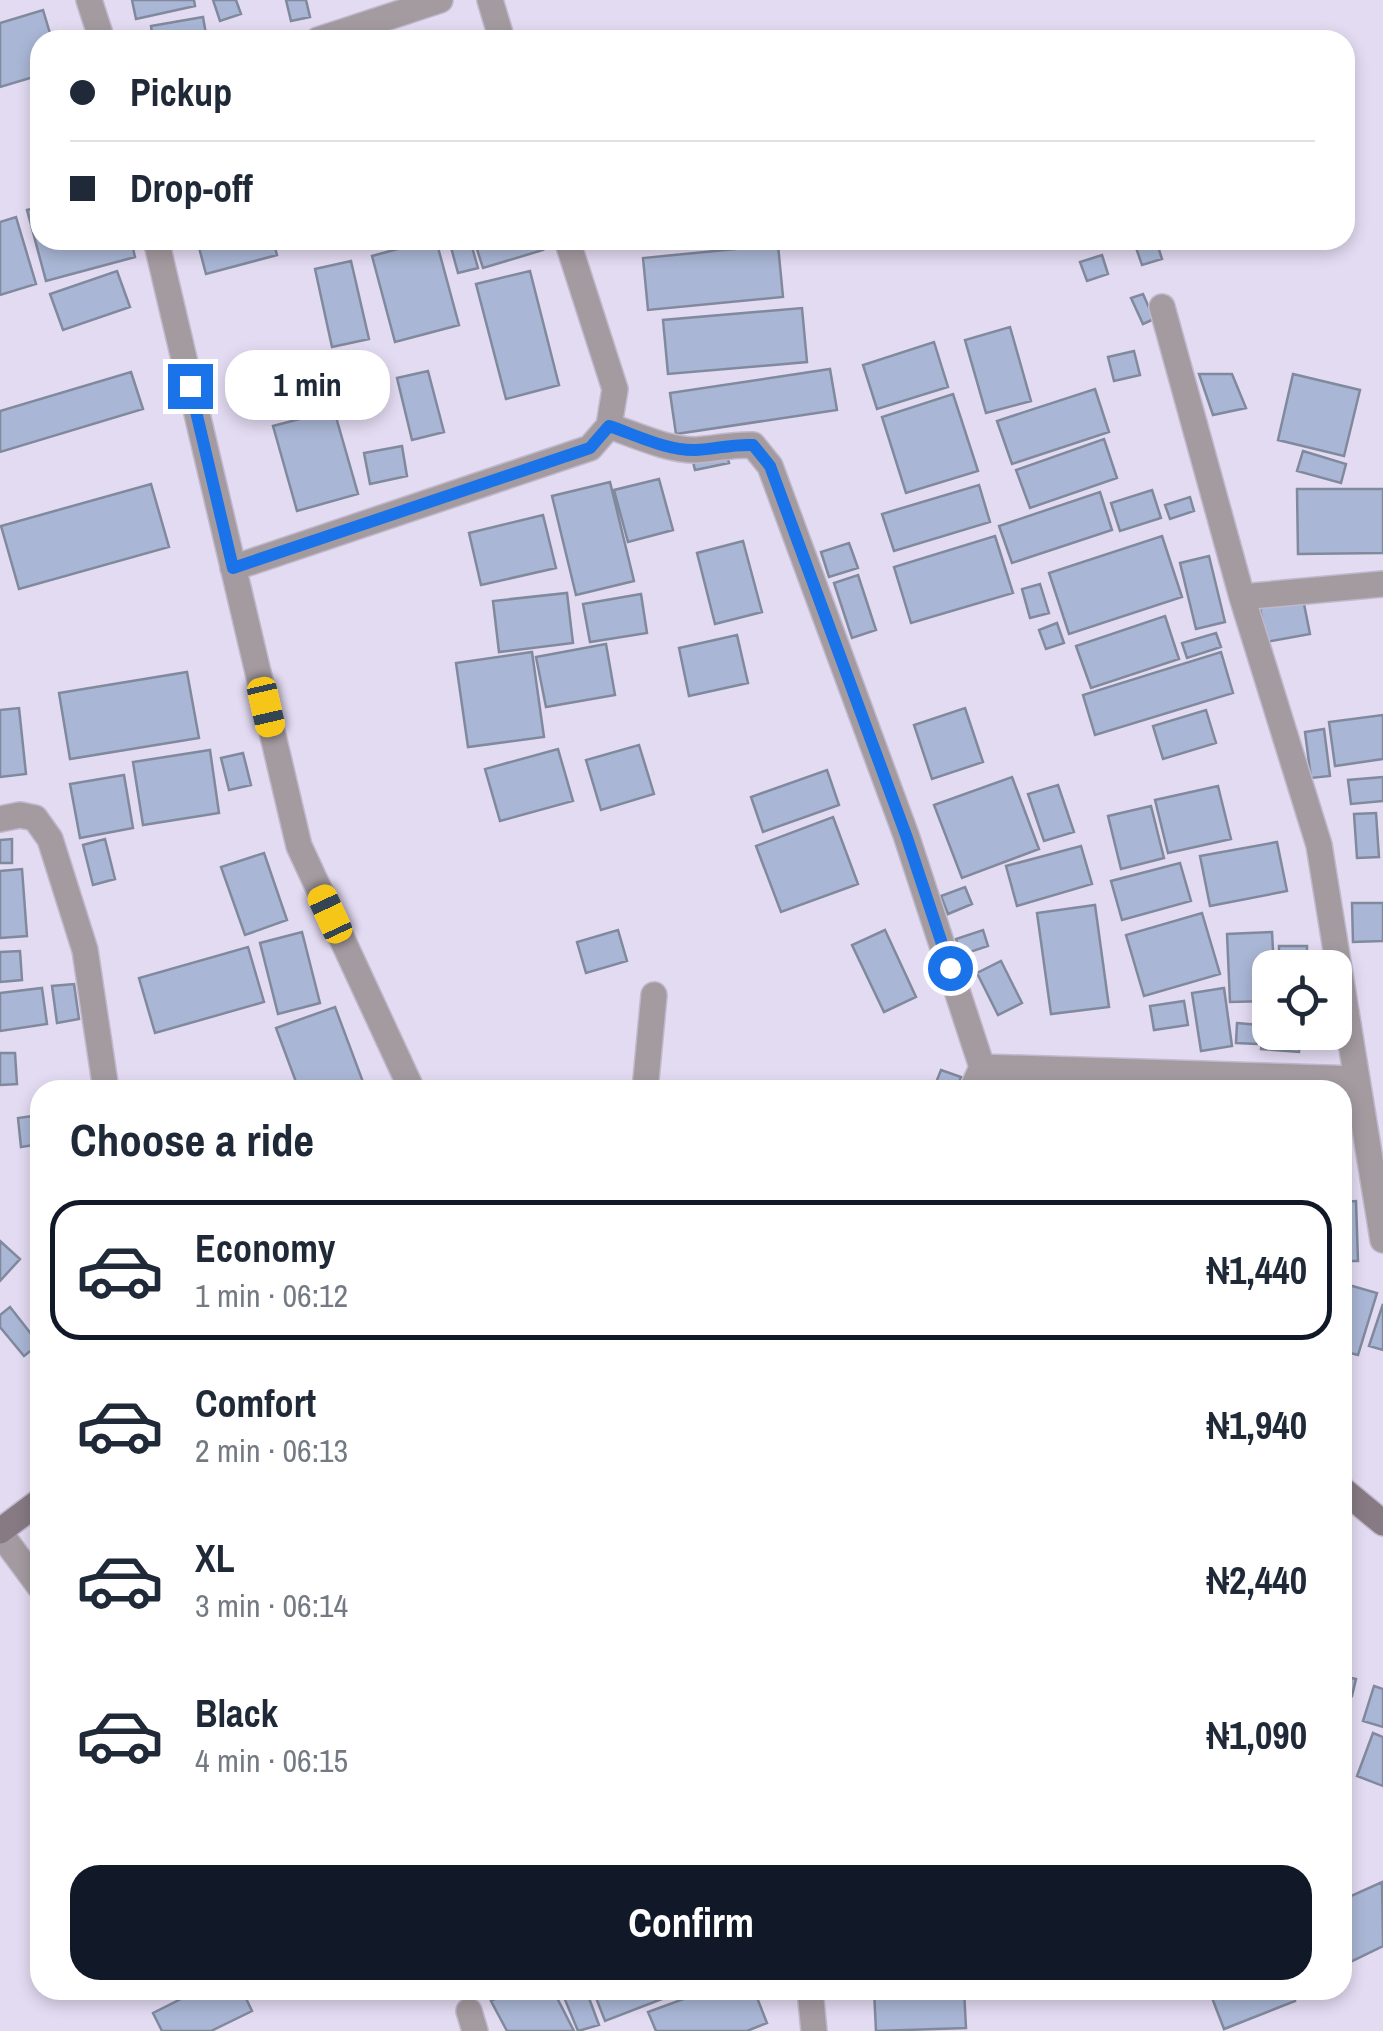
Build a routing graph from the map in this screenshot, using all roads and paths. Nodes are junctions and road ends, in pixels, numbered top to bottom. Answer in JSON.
{"nodes":[{"id":1,"x":90,"y":0,"type":"edge"},
{"id":2,"x":440,"y":0,"type":"edge"},
{"id":3,"x":490,"y":0,"type":"edge"},
{"id":4,"x":99,"y":30,"type":"edge"},
{"id":5,"x":348,"y":30,"type":"edge"},
{"id":6,"x":499,"y":30,"type":"edge"},
{"id":7,"x":158,"y":250,"type":"edge"},
{"id":8,"x":570,"y":250,"type":"edge"},
{"id":9,"x":1162,"y":307,"type":"dead end"},
{"id":10,"x":609,"y":426,"type":"junction"},
{"id":11,"x":233,"y":568,"type":"junction"},
{"id":12,"x":1383,"y":584,"type":"edge"},
{"id":13,"x":1242,"y":597,"type":"junction"},
{"id":14,"x":0,"y":819,"type":"edge"},
{"id":15,"x":654,"y":994,"type":"dead end"},
{"id":16,"x":977,"y":1078,"type":"edge"},
{"id":17,"x":1357,"y":1079,"type":"junction"},
{"id":18,"x":104,"y":1080,"type":"edge"},
{"id":19,"x":407,"y":1080,"type":"edge"},
{"id":20,"x":646,"y":1080,"type":"edge"},
{"id":21,"x":1383,"y":1240,"type":"edge"},
{"id":22,"x":1352,"y":1497,"type":"edge"},
{"id":23,"x":30,"y":1509,"type":"edge"},
{"id":24,"x":1383,"y":1522,"type":"edge"},
{"id":25,"x":0,"y":1532,"type":"edge"},
{"id":26,"x":30,"y":1573,"type":"edge"},
{"id":27,"x":811,"y":2000,"type":"edge"},
{"id":28,"x":814,"y":2031,"type":"edge"}],
"edges":[{"from":1,"to":4,"type":"street"},
{"from":2,"to":5,"type":"street"},
{"from":3,"to":6,"type":"street"},
{"from":7,"to":11,"type":"street"},
{"from":8,"to":10,"type":"street"},
{"from":9,"to":13,"type":"street"},
{"from":10,"to":11,"type":"street"},
{"from":10,"to":16,"type":"street"},
{"from":11,"to":19,"type":"street"},
{"from":12,"to":13,"type":"street"},
{"from":13,"to":17,"type":"street"},
{"from":14,"to":18,"type":"street"},
{"from":15,"to":20,"type":"street"},
{"from":16,"to":17,"type":"street"},
{"from":17,"to":21,"type":"street"},
{"from":22,"to":24,"type":"street"},
{"from":23,"to":25,"type":"street"},
{"from":25,"to":26,"type":"street"},
{"from":27,"to":28,"type":"street"}]}
